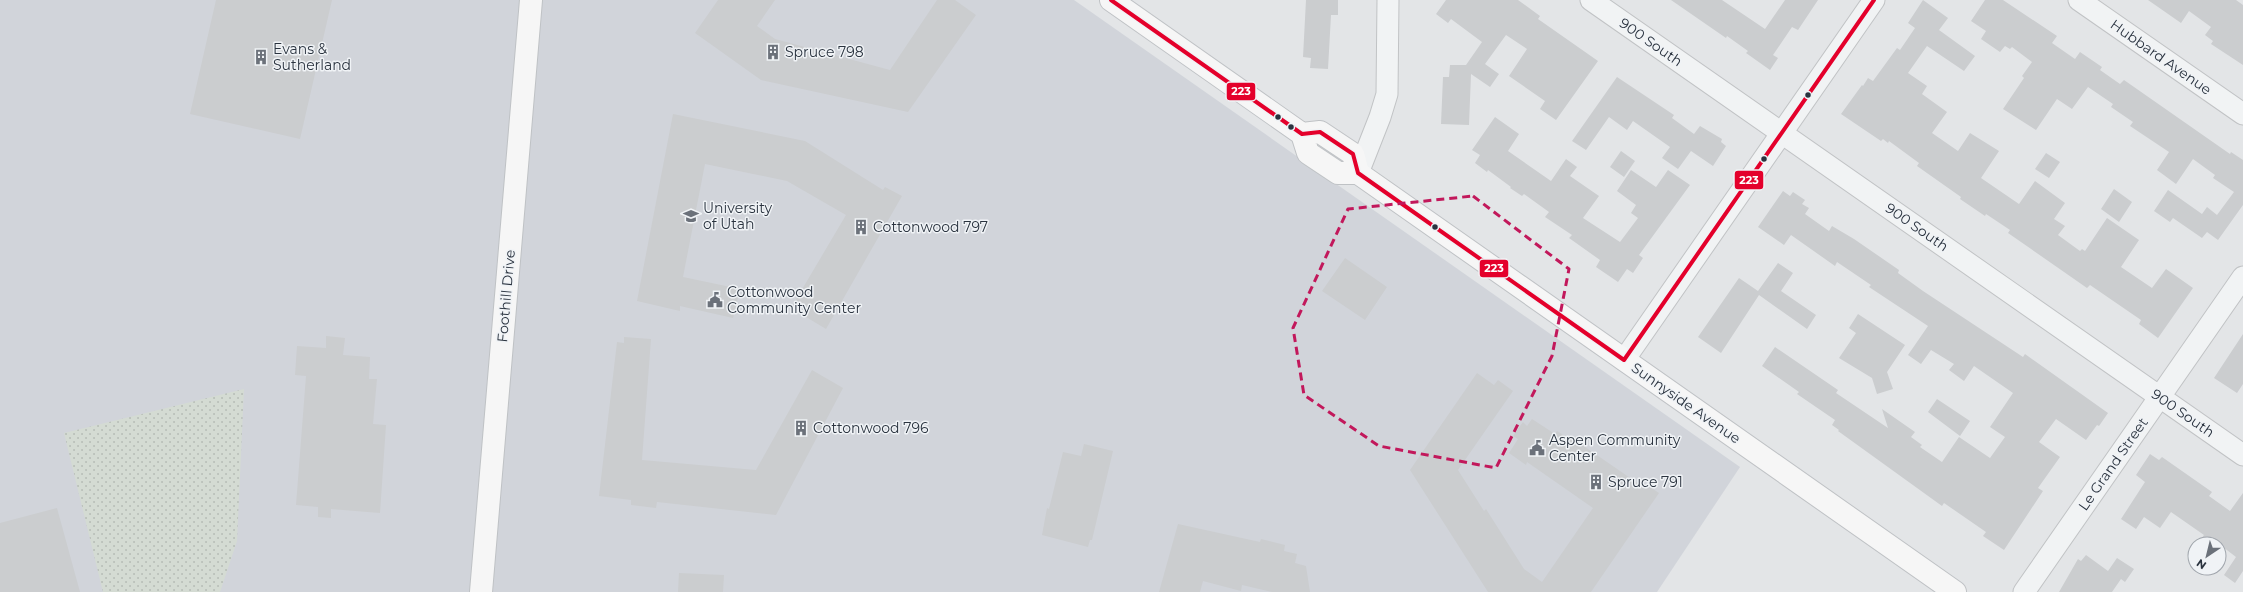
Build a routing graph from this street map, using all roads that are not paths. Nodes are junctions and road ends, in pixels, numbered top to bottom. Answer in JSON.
{"nodes":[{"id":1,"x":531,"y":0,"type":"edge"},
{"id":2,"x":1111,"y":0,"type":"edge"},
{"id":3,"x":1388,"y":0,"type":"edge"},
{"id":4,"x":1591,"y":0,"type":"edge"},
{"id":5,"x":1874,"y":0,"type":"edge"},
{"id":6,"x":2080,"y":0,"type":"edge"},
{"id":7,"x":2243,"y":114,"type":"edge"},
{"id":8,"x":1782,"y":132,"type":"junction"},
{"id":9,"x":1358,"y":173,"type":"junction"},
{"id":10,"x":2243,"y":277,"type":"edge"},
{"id":11,"x":1624,"y":360,"type":"junction"},
{"id":12,"x":2160,"y":397,"type":"junction"},
{"id":13,"x":2243,"y":455,"type":"edge"},
{"id":14,"x":481,"y":592,"type":"edge"},
{"id":15,"x":1955,"y":592,"type":"edge"},
{"id":16,"x":2024,"y":592,"type":"edge"}],
"edges":[{"from":1,"to":14,"type":"main road","name":"Foothill Drive"},
{"from":2,"to":9,"type":"main road"},
{"from":3,"to":9,"type":"street"},
{"from":4,"to":8,"type":"street","name":"900 South"},
{"from":5,"to":8,"type":"street"},
{"from":6,"to":7,"type":"street","name":"Hubbard Avenue"},
{"from":8,"to":11,"type":"street"},
{"from":8,"to":12,"type":"street","name":"900 South"},
{"from":9,"to":11,"type":"main road","name":"Sunnyside Avenue"},
{"from":10,"to":12,"type":"street","name":"Le Grand Street"},
{"from":11,"to":15,"type":"main road","name":"Sunnyside Avenue"},
{"from":12,"to":13,"type":"street","name":"900 South"},
{"from":12,"to":16,"type":"street","name":"Le Grand Street"}]}
